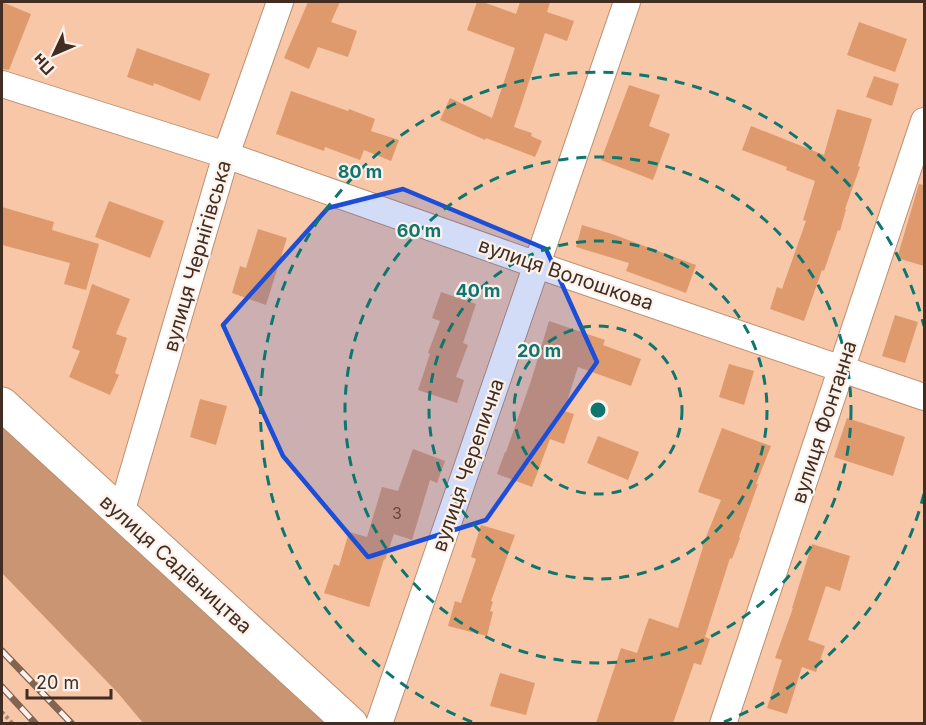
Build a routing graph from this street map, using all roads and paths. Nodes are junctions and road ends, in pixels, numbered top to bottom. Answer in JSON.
{"nodes":[{"id":1,"x":280,"y":2,"type":"edge"},
{"id":2,"x":627,"y":2,"type":"edge"},
{"id":3,"x":2,"y":84,"type":"edge"},
{"id":4,"x":924,"y":121,"type":"edge"},
{"id":5,"x":226,"y":155,"type":"junction"},
{"id":6,"x":537,"y":265,"type":"junction"},
{"id":7,"x":842,"y":369,"type":"junction"},
{"id":8,"x":924,"y":397,"type":"edge"},
{"id":9,"x":2,"y":404,"type":"edge"},
{"id":10,"x":121,"y":513,"type":"junction"},
{"id":11,"x":2,"y":712,"type":"edge"},
{"id":12,"x":13,"y":723,"type":"edge"},
{"id":13,"x":351,"y":723,"type":"edge"},
{"id":14,"x":379,"y":723,"type":"edge"},
{"id":15,"x":723,"y":723,"type":"edge"}],
"edges":[{"from":1,"to":5,"type":"street","name":"вулиця Чернігівська"},
{"from":2,"to":6,"type":"street","name":"вулиця Черепична"},
{"from":3,"to":5,"type":"street","name":"вулиця Волошкова"},
{"from":4,"to":7,"type":"street","name":"вулиця Фонтанна"},
{"from":5,"to":6,"type":"street","name":"вулиця Волошкова"},
{"from":5,"to":10,"type":"street","name":"вулиця Чернігівська"},
{"from":6,"to":7,"type":"street","name":"вулиця Волошкова"},
{"from":6,"to":14,"type":"street","name":"вулиця Черепична"},
{"from":7,"to":8,"type":"street","name":"вулиця Волошкова"},
{"from":7,"to":15,"type":"street","name":"вулиця Фонтанна"},
{"from":9,"to":10,"type":"street","name":"вулиця Садівництва"},
{"from":10,"to":13,"type":"street","name":"вулиця Садівництва"},
{"from":11,"to":12,"type":"path"}]}
